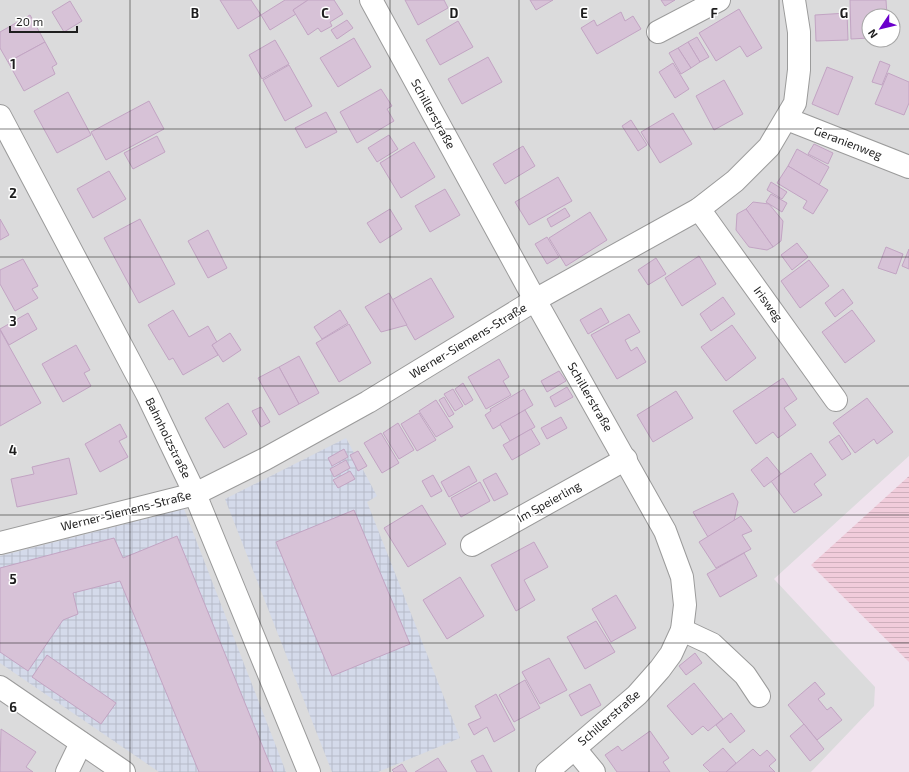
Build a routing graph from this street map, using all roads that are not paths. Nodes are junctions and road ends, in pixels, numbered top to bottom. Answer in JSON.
{"nodes":[{"id":1,"x":371,"y":0,"type":"edge"},
{"id":2,"x":719,"y":0,"type":"edge"},
{"id":3,"x":794,"y":0,"type":"edge"},
{"id":4,"x":658,"y":32,"type":"dead end"},
{"id":5,"x":0,"y":116,"type":"edge"},
{"id":6,"x":787,"y":119,"type":"junction"},
{"id":7,"x":909,"y":167,"type":"edge"},
{"id":8,"x":699,"y":209,"type":"junction"},
{"id":9,"x":535,"y":300,"type":"junction"},
{"id":10,"x":836,"y":400,"type":"dead end"},
{"id":11,"x":626,"y":459,"type":"junction"},
{"id":12,"x":194,"y":494,"type":"junction"},
{"id":13,"x":0,"y":543,"type":"edge"},
{"id":14,"x":472,"y":544,"type":"dead end"},
{"id":15,"x":682,"y":630,"type":"junction"},
{"id":16,"x":0,"y":687,"type":"edge"},
{"id":17,"x":759,"y":696,"type":"dead end"},
{"id":18,"x":81,"y":743,"type":"junction"},
{"id":19,"x":574,"y":749,"type":"junction"},
{"id":20,"x":67,"y":772,"type":"edge"},
{"id":21,"x":124,"y":772,"type":"edge"},
{"id":22,"x":309,"y":772,"type":"edge"},
{"id":23,"x":547,"y":772,"type":"edge"},
{"id":24,"x":594,"y":772,"type":"edge"}],
"edges":[{"from":1,"to":9,"type":"street","name":"Schillerstraße"},
{"from":2,"to":4,"type":"street"},
{"from":3,"to":6,"type":"street","name":"Werner-Siemens-Straße"},
{"from":5,"to":12,"type":"street","name":"Bahnholzstraße"},
{"from":6,"to":7,"type":"street","name":"Geranienweg"},
{"from":6,"to":8,"type":"street","name":"Werner-Siemens-Straße"},
{"from":8,"to":9,"type":"street","name":"Werner-Siemens-Straße"},
{"from":8,"to":10,"type":"street","name":"Irisweg"},
{"from":9,"to":11,"type":"street","name":"Schillerstraße"},
{"from":9,"to":12,"type":"street","name":"Werner-Siemens-Straße"},
{"from":11,"to":14,"type":"street","name":"Im Speierling"},
{"from":11,"to":15,"type":"street","name":"Schillerstraße"},
{"from":12,"to":13,"type":"street","name":"Werner-Siemens-Straße"},
{"from":12,"to":22,"type":"street","name":"Bahnholzstraße"},
{"from":15,"to":17,"type":"street"},
{"from":15,"to":19,"type":"street","name":"Schillerstraße"},
{"from":16,"to":18,"type":"street"},
{"from":18,"to":20,"type":"street"},
{"from":18,"to":21,"type":"street"},
{"from":19,"to":23,"type":"street","name":"Schillerstraße"},
{"from":19,"to":24,"type":"street"}]}
